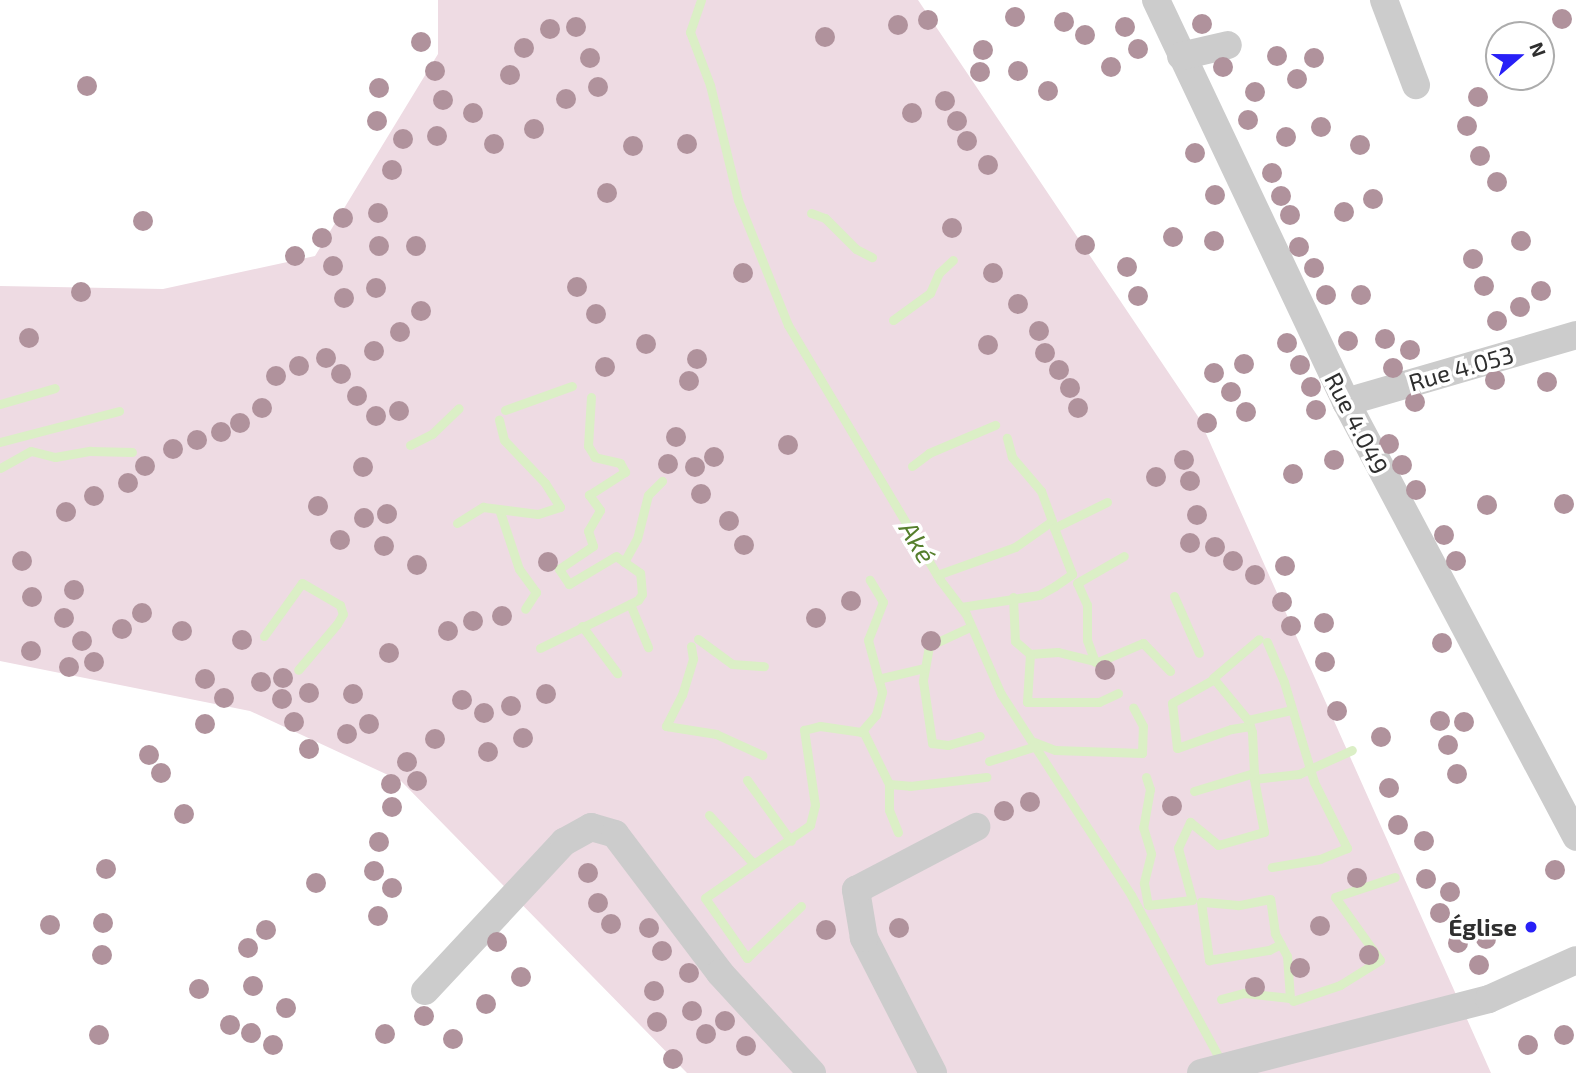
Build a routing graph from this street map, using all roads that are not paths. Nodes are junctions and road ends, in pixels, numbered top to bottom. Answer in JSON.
{"nodes":[{"id":1,"x":1156,"y":0,"type":"edge"},
{"id":2,"x":1384,"y":0,"type":"edge"},
{"id":3,"x":1228,"y":45,"type":"dead end"},
{"id":4,"x":1181,"y":56,"type":"junction"},
{"id":5,"x":1416,"y":85,"type":"dead end"},
{"id":6,"x":1576,"y":335,"type":"edge"},
{"id":7,"x":1346,"y":401,"type":"junction"},
{"id":8,"x":976,"y":827,"type":"dead end"},
{"id":9,"x":1576,"y":836,"type":"edge"},
{"id":10,"x":1576,"y":960,"type":"edge"},
{"id":11,"x":425,"y":991,"type":"dead end"},
{"id":12,"x":812,"y":1073,"type":"edge"},
{"id":13,"x":933,"y":1073,"type":"edge"},
{"id":14,"x":1201,"y":1073,"type":"edge"}],
"edges":[{"from":1,"to":4,"type":"street","name":"Rue 4.049"},
{"from":2,"to":5,"type":"street"},
{"from":3,"to":4,"type":"street"},
{"from":4,"to":7,"type":"street","name":"Rue 4.049"},
{"from":6,"to":7,"type":"street","name":"Rue 4.053"},
{"from":7,"to":9,"type":"street","name":"Rue 4.049"},
{"from":8,"to":13,"type":"street"},
{"from":10,"to":14,"type":"street"},
{"from":11,"to":12,"type":"street"}]}
